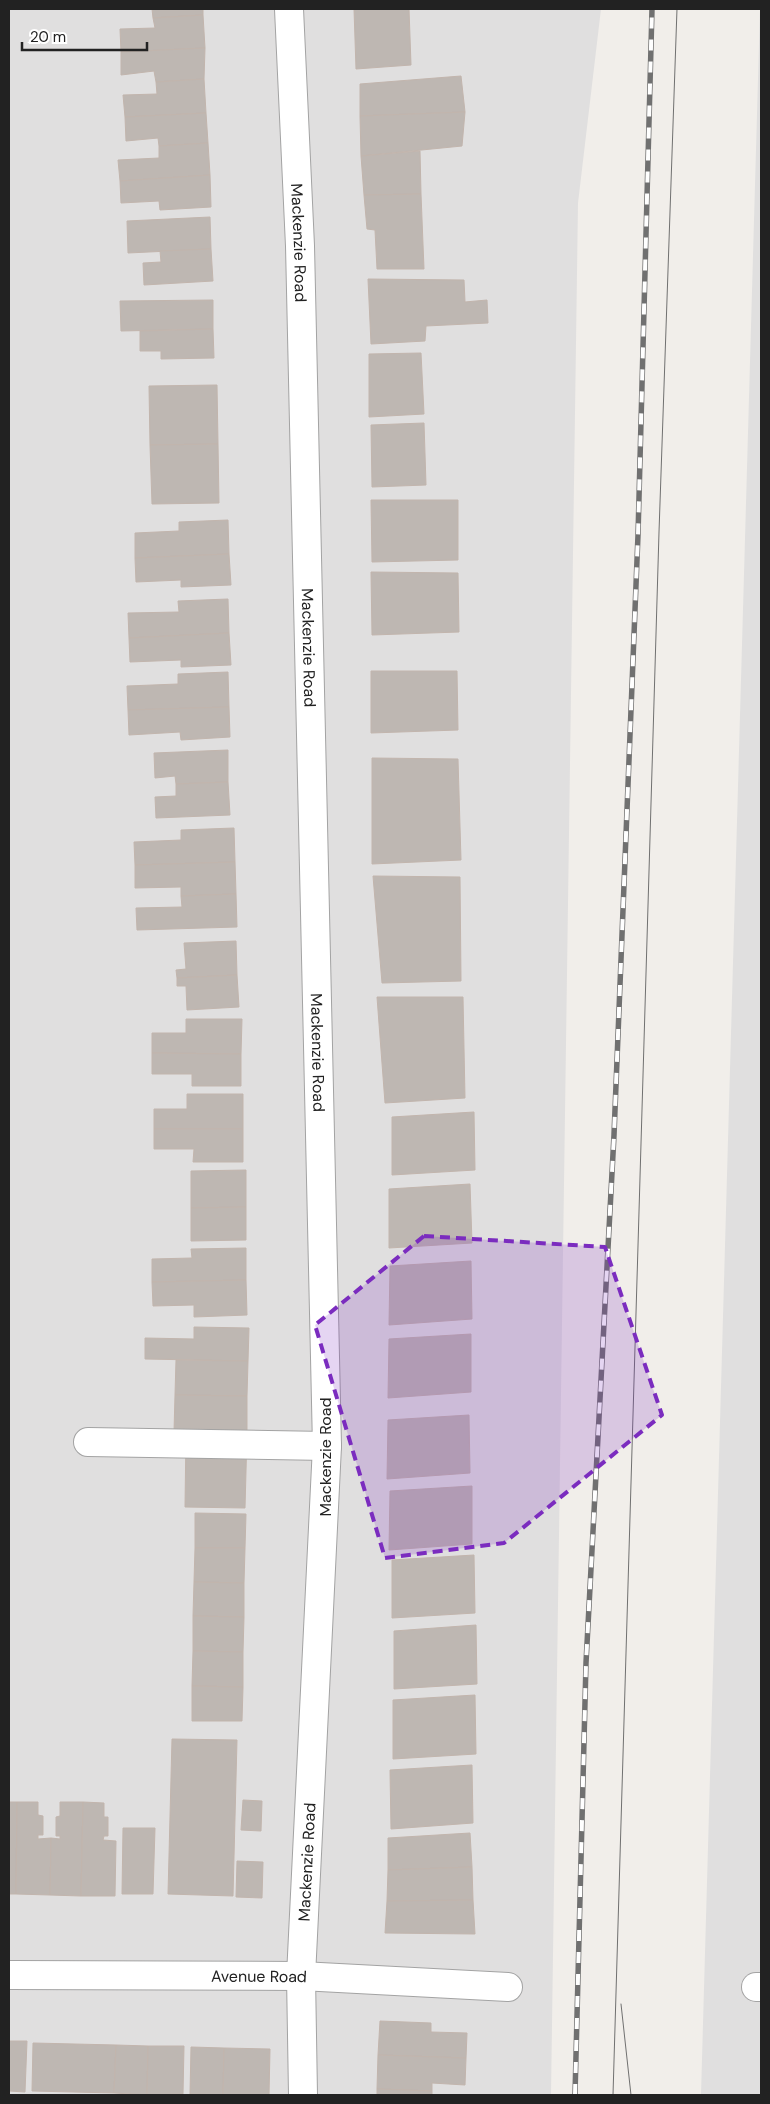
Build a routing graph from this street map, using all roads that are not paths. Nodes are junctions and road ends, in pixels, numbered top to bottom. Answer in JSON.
{"nodes":[{"id":1,"x":289,"y":9,"type":"edge"},
{"id":2,"x":88,"y":1442,"type":"dead end"},
{"id":3,"x":327,"y":1446,"type":"junction"},
{"id":4,"x":9,"y":1975,"type":"edge"},
{"id":5,"x":301,"y":1976,"type":"junction"},
{"id":6,"x":508,"y":1987,"type":"dead end"},
{"id":7,"x":303,"y":2095,"type":"edge"}],
"edges":[{"from":1,"to":3,"type":"street","name":"Mackenzie Road"},
{"from":2,"to":3,"type":"street"},
{"from":3,"to":5,"type":"street","name":"Mackenzie Road"},
{"from":4,"to":5,"type":"street","name":"Avenue Road"},
{"from":5,"to":6,"type":"street","name":"Avenue Road"},
{"from":5,"to":7,"type":"street","name":"Mackenzie Road"}]}
